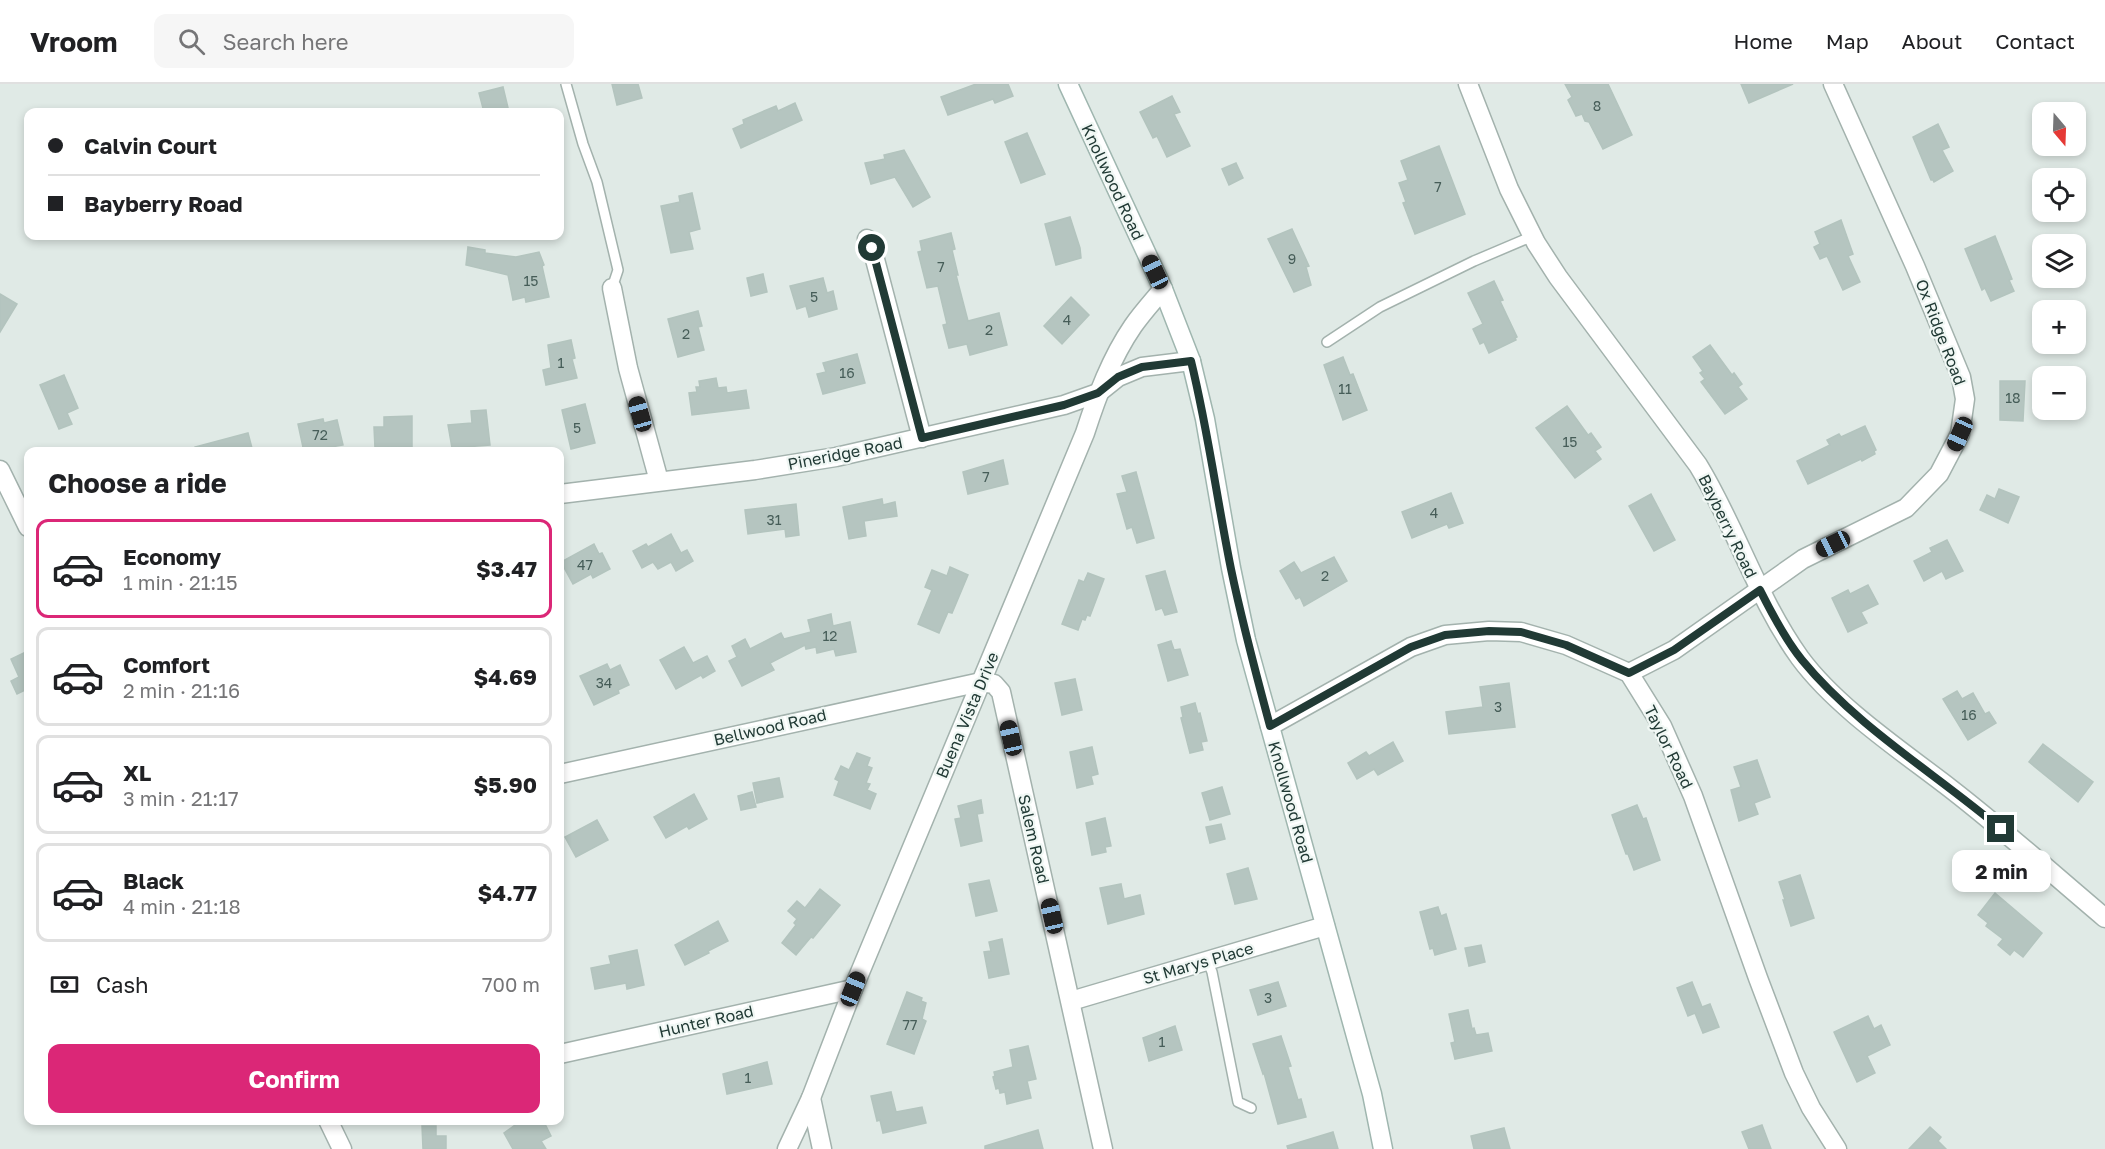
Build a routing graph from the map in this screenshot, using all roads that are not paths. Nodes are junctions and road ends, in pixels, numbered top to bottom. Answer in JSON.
{"nodes":[{"id":1,"x":566,"y":84,"type":"edge"},
{"id":2,"x":1068,"y":84,"type":"edge"},
{"id":3,"x":1468,"y":84,"type":"edge"},
{"id":4,"x":1833,"y":84,"type":"edge"},
{"id":5,"x":1533,"y":236,"type":"junction"},
{"id":6,"x":867,"y":239,"type":"dead end"},
{"id":7,"x":612,"y":288,"type":"joint"},
{"id":8,"x":1162,"y":289,"type":"junction"},
{"id":9,"x":1327,"y":342,"type":"dead end"},
{"id":10,"x":1191,"y":361,"type":"junction"},
{"id":11,"x":1098,"y":393,"type":"junction"},
{"id":12,"x":922,"y":438,"type":"junction"},
{"id":13,"x":0,"y":470,"type":"edge"},
{"id":14,"x":659,"y":481,"type":"junction"},
{"id":15,"x":564,"y":493,"type":"edge"},
{"id":16,"x":24,"y":519,"type":"edge"},
{"id":17,"x":1760,"y":590,"type":"junction"},
{"id":18,"x":1629,"y":673,"type":"junction"},
{"id":19,"x":981,"y":682,"type":"junction"},
{"id":20,"x":1270,"y":726,"type":"junction"},
{"id":21,"x":564,"y":773,"type":"edge"},
{"id":22,"x":2105,"y":918,"type":"edge"},
{"id":23,"x":1325,"y":926,"type":"junction"},
{"id":24,"x":1207,"y":960,"type":"junction"},
{"id":25,"x":853,"y":989,"type":"junction"},
{"id":26,"x":1071,"y":1002,"type":"junction"},
{"id":27,"x":564,"y":1053,"type":"edge"},
{"id":28,"x":811,"y":1098,"type":"junction"},
{"id":29,"x":1251,"y":1108,"type":"dead end"},
{"id":30,"x":330,"y":1125,"type":"edge"},
{"id":31,"x":342,"y":1149,"type":"edge"},
{"id":32,"x":787,"y":1149,"type":"edge"},
{"id":33,"x":822,"y":1149,"type":"edge"},
{"id":34,"x":1103,"y":1149,"type":"edge"},
{"id":35,"x":1383,"y":1149,"type":"edge"},
{"id":36,"x":1837,"y":1149,"type":"edge"}],
"edges":[{"from":1,"to":7,"type":"lane"},
{"from":2,"to":8,"type":"street","name":"Knollwood Road"},
{"from":3,"to":5,"type":"street","name":"Bayberry Road"},
{"from":4,"to":17,"type":"street","name":"Ox Ridge Road"},
{"from":5,"to":9,"type":"lane"},
{"from":5,"to":17,"type":"street","name":"Bayberry Road"},
{"from":6,"to":12,"type":"street"},
{"from":7,"to":14,"type":"street"},
{"from":8,"to":10,"type":"street","name":"Knollwood Road"},
{"from":8,"to":11,"type":"street","name":"Buena Vista Drive"},
{"from":10,"to":11,"type":"street","name":"Pineridge Road"},
{"from":10,"to":20,"type":"street","name":"Knollwood Road"},
{"from":11,"to":12,"type":"street","name":"Pineridge Road"},
{"from":11,"to":19,"type":"street","name":"Buena Vista Drive"},
{"from":12,"to":14,"type":"street","name":"Pineridge Road"},
{"from":13,"to":16,"type":"street"},
{"from":14,"to":15,"type":"street","name":"Pineridge Road"},
{"from":17,"to":18,"type":"street","name":"Ox Ridge Road"},
{"from":17,"to":22,"type":"street","name":"Bayberry Road"},
{"from":18,"to":20,"type":"street"},
{"from":18,"to":36,"type":"street","name":"Taylor Road"},
{"from":19,"to":21,"type":"street","name":"Bellwood Road"},
{"from":19,"to":25,"type":"street","name":"Buena Vista Drive"},
{"from":19,"to":26,"type":"street","name":"Salem Road"},
{"from":20,"to":23,"type":"street","name":"Knollwood Road"},
{"from":23,"to":24,"type":"street","name":"St Marys Place"},
{"from":23,"to":35,"type":"street","name":"Knollwood Road"},
{"from":24,"to":26,"type":"street","name":"St Marys Place"},
{"from":24,"to":29,"type":"lane"},
{"from":25,"to":27,"type":"street","name":"Hunter Road"},
{"from":25,"to":28,"type":"street","name":"Buena Vista Drive"},
{"from":26,"to":34,"type":"street","name":"Salem Road"},
{"from":28,"to":32,"type":"street","name":"Buena Vista Drive"},
{"from":28,"to":33,"type":"street"},
{"from":30,"to":31,"type":"street"}]}
